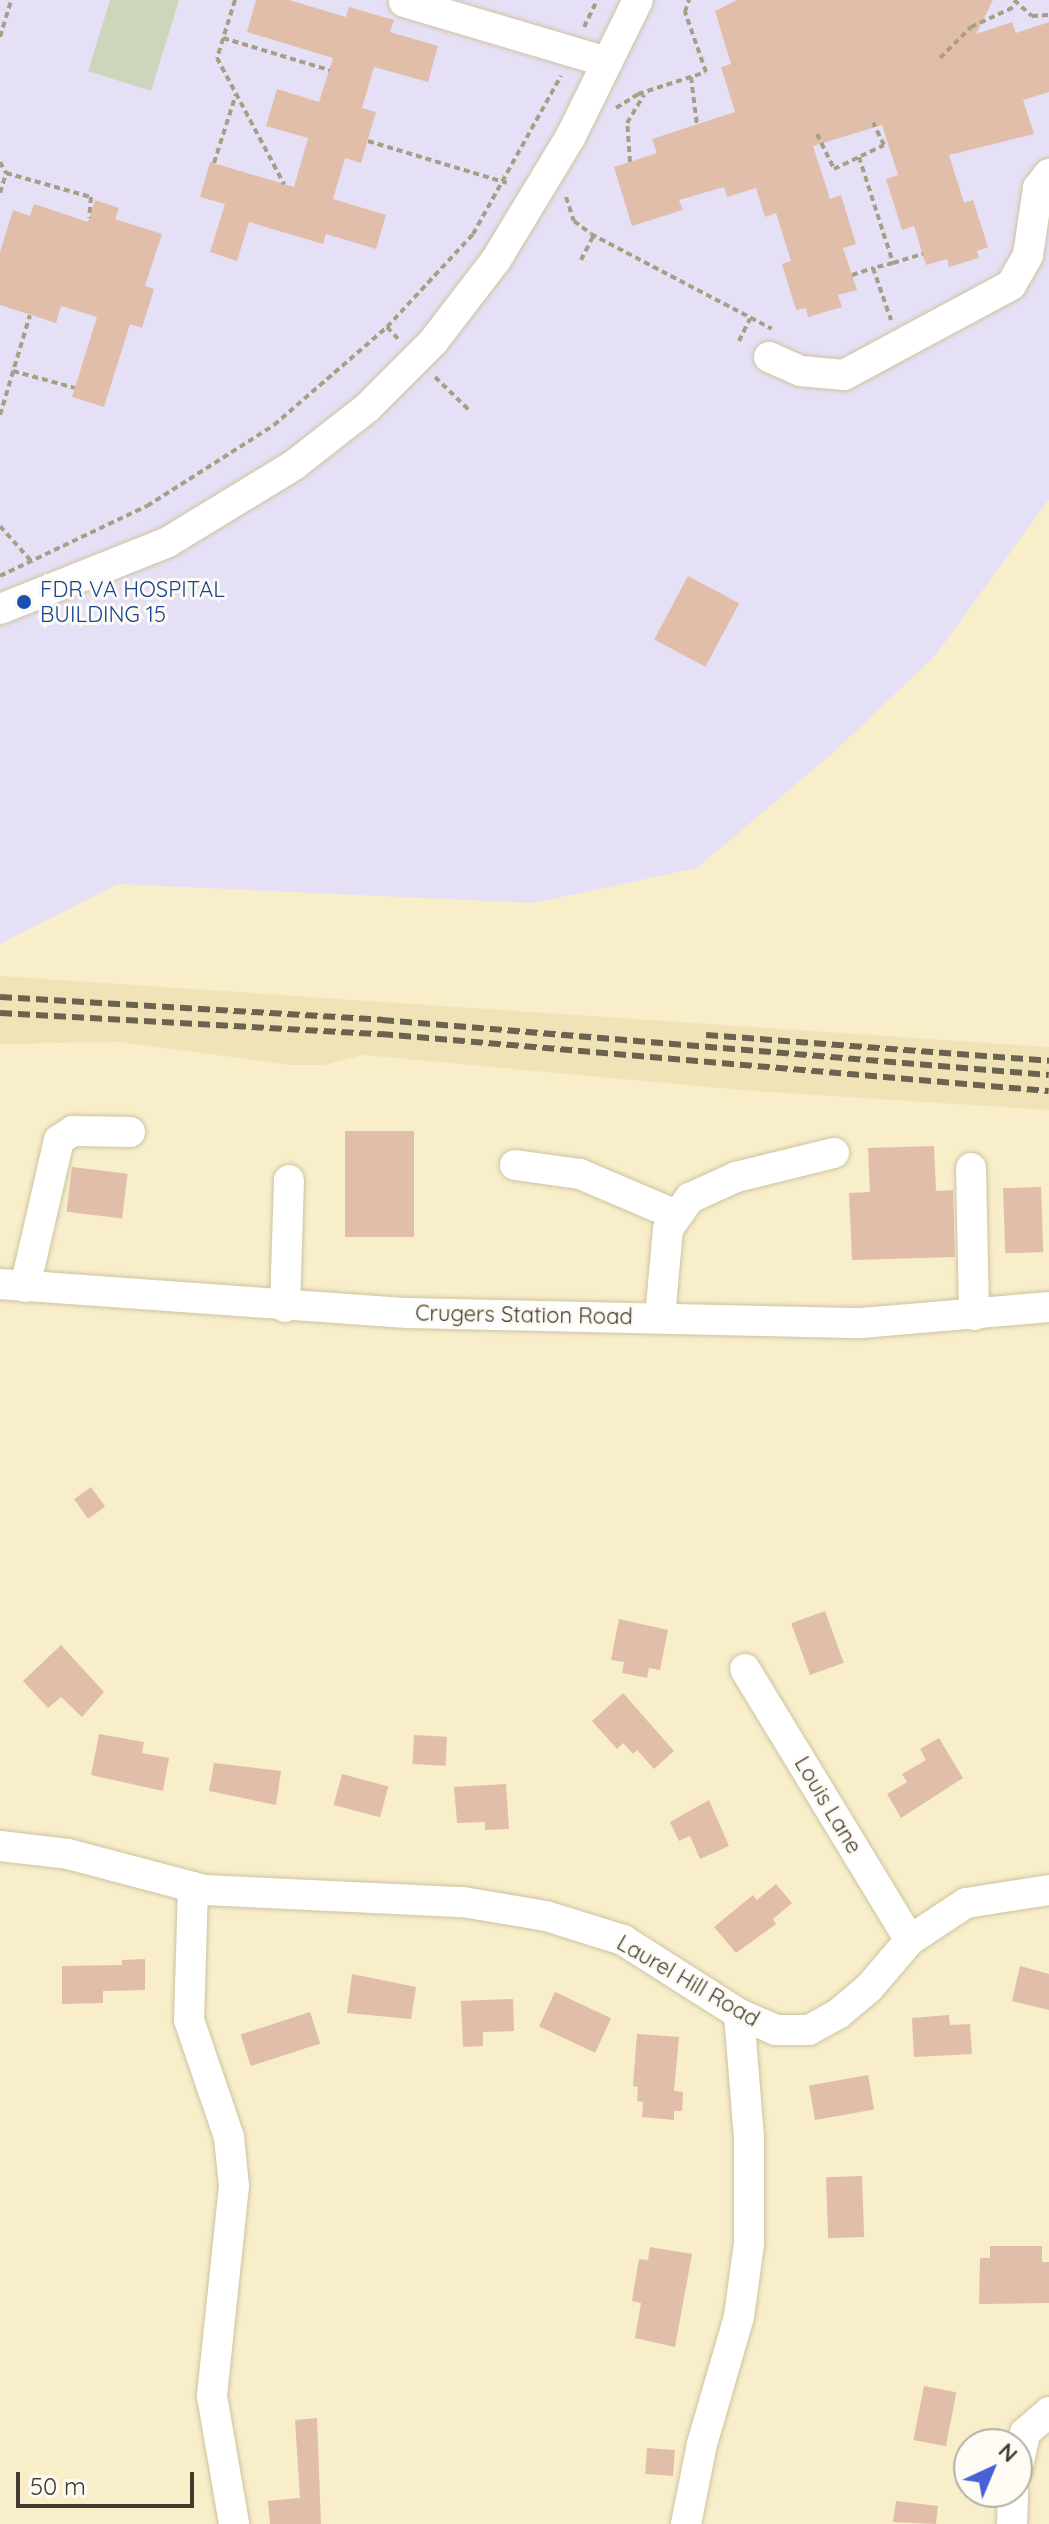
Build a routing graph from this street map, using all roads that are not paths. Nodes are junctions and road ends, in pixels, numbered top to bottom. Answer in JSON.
{"nodes":[{"id":1,"x":638,"y":0,"type":"edge"},
{"id":2,"x":404,"y":2,"type":"edge"},
{"id":3,"x":607,"y":62,"type":"junction"},
{"id":4,"x":1049,"y":174,"type":"edge"},
{"id":5,"x":774,"y":344,"type":"road end"},
{"id":6,"x":0,"y":609,"type":"edge"},
{"id":7,"x":130,"y":1132,"type":"dead end"},
{"id":8,"x":834,"y":1153,"type":"dead end"},
{"id":9,"x":515,"y":1165,"type":"dead end"},
{"id":10,"x":971,"y":1168,"type":"dead end"},
{"id":11,"x":289,"y":1180,"type":"dead end"},
{"id":12,"x":674,"y":1214,"type":"junction"},
{"id":13,"x":13,"y":1285,"type":"edge"},
{"id":14,"x":285,"y":1307,"type":"junction"},
{"id":15,"x":1049,"y":1307,"type":"edge"},
{"id":16,"x":974,"y":1315,"type":"junction"},
{"id":17,"x":660,"y":1318,"type":"junction"},
{"id":18,"x":745,"y":1669,"type":"dead end"},
{"id":19,"x":0,"y":1846,"type":"edge"},
{"id":20,"x":193,"y":1887,"type":"junction"},
{"id":21,"x":1049,"y":1890,"type":"edge"},
{"id":22,"x":910,"y":1940,"type":"junction"},
{"id":23,"x":739,"y":2014,"type":"junction"},
{"id":24,"x":1049,"y":2412,"type":"edge"},
{"id":25,"x":1031,"y":2428,"type":"edge"},
{"id":26,"x":234,"y":2524,"type":"edge"},
{"id":27,"x":686,"y":2524,"type":"edge"}],
"edges":[{"from":1,"to":3,"type":"street"},
{"from":2,"to":3,"type":"street"},
{"from":3,"to":6,"type":"street"},
{"from":4,"to":5,"type":"street"},
{"from":7,"to":13,"type":"street"},
{"from":8,"to":12,"type":"street"},
{"from":9,"to":12,"type":"street"},
{"from":10,"to":16,"type":"street"},
{"from":11,"to":14,"type":"street"},
{"from":12,"to":17,"type":"street"},
{"from":13,"to":14,"type":"street","name":"Crugers Station Road"},
{"from":14,"to":17,"type":"street","name":"Crugers Station Road"},
{"from":15,"to":16,"type":"street","name":"Crugers Station Road"},
{"from":16,"to":17,"type":"street","name":"Crugers Station Road"},
{"from":18,"to":22,"type":"street","name":"Louis Lane"},
{"from":19,"to":20,"type":"street","name":"Laurel Hill Road"},
{"from":20,"to":23,"type":"street","name":"Laurel Hill Road"},
{"from":20,"to":26,"type":"street"},
{"from":21,"to":22,"type":"street","name":"Laurel Hill Road"},
{"from":22,"to":23,"type":"street","name":"Laurel Hill Road"},
{"from":23,"to":27,"type":"street"},
{"from":24,"to":25,"type":"street"}]}
